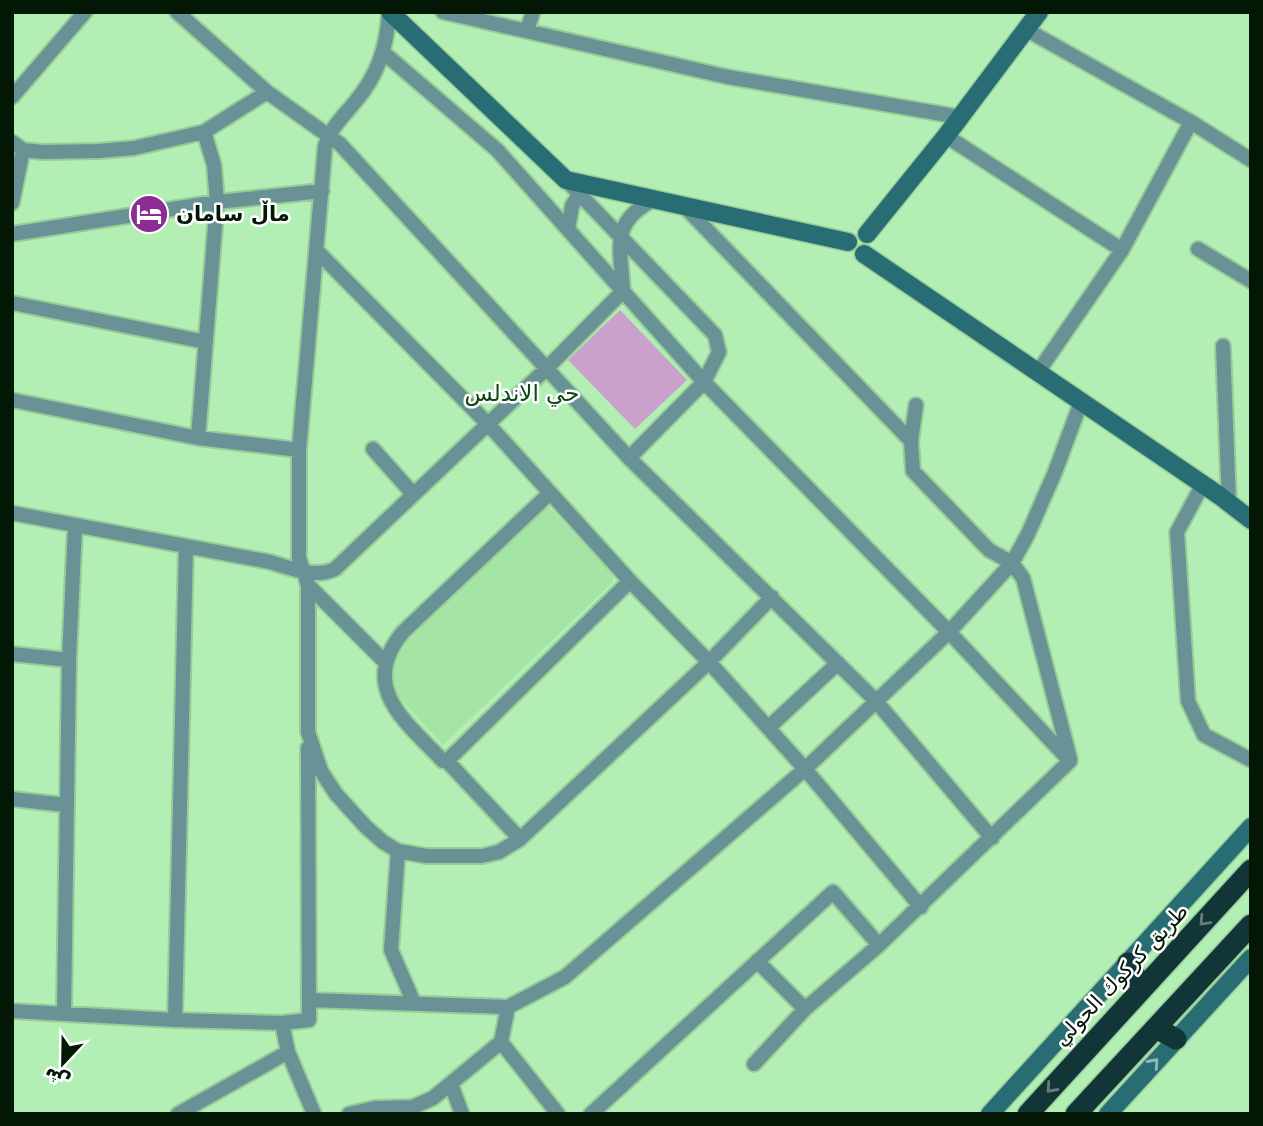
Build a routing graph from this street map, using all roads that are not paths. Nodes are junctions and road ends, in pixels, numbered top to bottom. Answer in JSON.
{"nodes":[{"id":1,"x":85,"y":12,"type":"edge"},
{"id":2,"x":177,"y":12,"type":"edge"},
{"id":3,"x":443,"y":12,"type":"edge"},
{"id":4,"x":533,"y":12,"type":"edge"},
{"id":5,"x":1039,"y":12,"type":"edge"},
{"id":6,"x":394,"y":14,"type":"edge"},
{"id":7,"x":527,"y":30,"type":"junction"},
{"id":8,"x":1027,"y":30,"type":"junction"},
{"id":9,"x":384,"y":52,"type":"junction"},
{"id":10,"x":267,"y":92,"type":"junction"},
{"id":11,"x":12,"y":97,"type":"edge"},
{"id":12,"x":960,"y":117,"type":"junction"},
{"id":13,"x":1191,"y":122,"type":"junction"},
{"id":14,"x":204,"y":132,"type":"junction"},
{"id":15,"x":328,"y":135,"type":"junction"},
{"id":16,"x":946,"y":136,"type":"junction"},
{"id":17,"x":18,"y":146,"type":"edge"},
{"id":18,"x":1251,"y":160,"type":"edge"},
{"id":19,"x":566,"y":180,"type":"junction"},
{"id":20,"x":322,"y":191,"type":"junction"},
{"id":21,"x":579,"y":194,"type":"junction"},
{"id":22,"x":13,"y":198,"type":"edge"},
{"id":23,"x":655,"y":199,"type":"junction"},
{"id":24,"x":217,"y":202,"type":"junction"},
{"id":25,"x":684,"y":206,"type":"junction"},
{"id":26,"x":568,"y":229,"type":"junction"},
{"id":27,"x":12,"y":234,"type":"edge"},
{"id":28,"x":867,"y":234,"type":"junction"},
{"id":29,"x":620,"y":237,"type":"junction"},
{"id":30,"x":848,"y":242,"type":"junction"},
{"id":31,"x":1198,"y":249,"type":"dead end"},
{"id":32,"x":1122,"y":250,"type":"junction"},
{"id":33,"x":317,"y":251,"type":"junction"},
{"id":34,"x":864,"y":254,"type":"junction"},
{"id":35,"x":1251,"y":281,"type":"edge"},
{"id":36,"x":623,"y":291,"type":"junction"},
{"id":37,"x":12,"y":303,"type":"edge"},
{"id":38,"x":206,"y":342,"type":"junction"},
{"id":39,"x":1223,"y":346,"type":"dead end"},
{"id":40,"x":547,"y":368,"type":"junction"},
{"id":41,"x":1038,"y":372,"type":"junction"},
{"id":42,"x":704,"y":382,"type":"junction"},
{"id":43,"x":12,"y":400,"type":"edge"},
{"id":44,"x":1082,"y":402,"type":"junction"},
{"id":45,"x":916,"y":405,"type":"dead end"},
{"id":46,"x":487,"y":423,"type":"junction"},
{"id":47,"x":198,"y":439,"type":"junction"},
{"id":48,"x":911,"y":441,"type":"junction"},
{"id":49,"x":373,"y":449,"type":"dead end"},
{"id":50,"x":299,"y":450,"type":"junction"},
{"id":51,"x":629,"y":458,"type":"junction"},
{"id":52,"x":1203,"y":484,"type":"junction"},
{"id":53,"x":550,"y":493,"type":"junction"},
{"id":54,"x":413,"y":494,"type":"junction"},
{"id":55,"x":1229,"y":503,"type":"junction"},
{"id":56,"x":12,"y":513,"type":"edge"},
{"id":57,"x":1251,"y":520,"type":"edge"},
{"id":58,"x":75,"y":526,"type":"junction"},
{"id":59,"x":186,"y":548,"type":"junction"},
{"id":60,"x":1012,"y":563,"type":"junction"},
{"id":61,"x":305,"y":578,"type":"junction"},
{"id":62,"x":630,"y":581,"type":"junction"},
{"id":63,"x":772,"y":597,"type":"junction"},
{"id":64,"x":948,"y":632,"type":"junction"},
{"id":65,"x":12,"y":654,"type":"edge"},
{"id":66,"x":69,"y":660,"type":"junction"},
{"id":67,"x":709,"y":662,"type":"junction"},
{"id":68,"x":386,"y":663,"type":"junction"},
{"id":69,"x":838,"y":663,"type":"junction"},
{"id":70,"x":876,"y":701,"type":"junction"},
{"id":71,"x":768,"y":728,"type":"junction"},
{"id":72,"x":308,"y":732,"type":"junction"},
{"id":73,"x":1251,"y":760,"type":"edge"},
{"id":74,"x":447,"y":761,"type":"junction"},
{"id":75,"x":1070,"y":761,"type":"junction"},
{"id":76,"x":805,"y":769,"type":"junction"},
{"id":77,"x":12,"y":799,"type":"edge"},
{"id":78,"x":66,"y":805,"type":"junction"},
{"id":79,"x":1251,"y":827,"type":"edge"},
{"id":80,"x":992,"y":838,"type":"junction"},
{"id":81,"x":520,"y":839,"type":"junction"},
{"id":82,"x":398,"y":851,"type":"junction"},
{"id":83,"x":1251,"y":870,"type":"edge"},
{"id":84,"x":921,"y":906,"type":"junction"},
{"id":85,"x":1251,"y":925,"type":"edge"},
{"id":86,"x":879,"y":945,"type":"junction"},
{"id":87,"x":1251,"y":958,"type":"edge"},
{"id":88,"x":758,"y":961,"type":"junction"},
{"id":89,"x":1128,"y":963,"type":"junction"},
{"id":90,"x":1142,"y":987,"type":"junction"},
{"id":91,"x":309,"y":1000,"type":"junction"},
{"id":92,"x":414,"y":1003,"type":"junction"},
{"id":93,"x":508,"y":1007,"type":"junction"},
{"id":94,"x":805,"y":1009,"type":"junction"},
{"id":95,"x":12,"y":1011,"type":"edge"},
{"id":96,"x":64,"y":1013,"type":"junction"},
{"id":97,"x":175,"y":1020,"type":"junction"},
{"id":98,"x":282,"y":1023,"type":"junction"},
{"id":99,"x":1156,"y":1028,"type":"junction"},
{"id":100,"x":1176,"y":1039,"type":"junction"},
{"id":101,"x":501,"y":1042,"type":"junction"},
{"id":102,"x":288,"y":1052,"type":"junction"},
{"id":103,"x":754,"y":1064,"type":"dead end"},
{"id":104,"x":451,"y":1084,"type":"junction"},
{"id":105,"x":178,"y":1114,"type":"edge"},
{"id":106,"x":314,"y":1114,"type":"edge"},
{"id":107,"x":349,"y":1114,"type":"edge"},
{"id":108,"x":462,"y":1114,"type":"edge"},
{"id":109,"x":558,"y":1114,"type":"edge"},
{"id":110,"x":591,"y":1114,"type":"edge"},
{"id":111,"x":990,"y":1114,"type":"edge"},
{"id":112,"x":1028,"y":1114,"type":"edge"},
{"id":113,"x":1076,"y":1114,"type":"edge"},
{"id":114,"x":1108,"y":1114,"type":"edge"}],
"edges":[{"from":1,"to":11,"type":"street"},
{"from":2,"to":10,"type":"street"},
{"from":3,"to":7,"type":"street"},
{"from":4,"to":7,"type":"street"},
{"from":5,"to":8,"type":"main road"},
{"from":6,"to":9,"type":"street"},
{"from":6,"to":19,"type":"main road"},
{"from":7,"to":12,"type":"street"},
{"from":8,"to":12,"type":"main road"},
{"from":8,"to":13,"type":"street"},
{"from":9,"to":15,"type":"street"},
{"from":9,"to":26,"type":"street"},
{"from":10,"to":14,"type":"street"},
{"from":10,"to":15,"type":"street"},
{"from":12,"to":16,"type":"main road"},
{"from":13,"to":18,"type":"street"},
{"from":13,"to":32,"type":"street"},
{"from":14,"to":17,"type":"street"},
{"from":14,"to":24,"type":"street"},
{"from":15,"to":20,"type":"street"},
{"from":15,"to":40,"type":"street"},
{"from":16,"to":28,"type":"main road"},
{"from":16,"to":32,"type":"street"},
{"from":17,"to":22,"type":"street"},
{"from":19,"to":21,"type":"street"},
{"from":19,"to":23,"type":"main road"},
{"from":20,"to":24,"type":"street"},
{"from":20,"to":33,"type":"street"},
{"from":21,"to":26,"type":"street"},
{"from":21,"to":29,"type":"street"},
{"from":23,"to":25,"type":"main road"},
{"from":23,"to":29,"type":"street"},
{"from":24,"to":27,"type":"street"},
{"from":24,"to":38,"type":"street"},
{"from":25,"to":30,"type":"main road"},
{"from":25,"to":48,"type":"street"},
{"from":26,"to":36,"type":"street"},
{"from":28,"to":30,"type":"main road"},
{"from":28,"to":34,"type":"main road"},
{"from":29,"to":36,"type":"street"},
{"from":29,"to":42,"type":"street"},
{"from":30,"to":34,"type":"main road"},
{"from":31,"to":35,"type":"street"},
{"from":32,"to":41,"type":"street"},
{"from":33,"to":46,"type":"street"},
{"from":33,"to":50,"type":"street"},
{"from":34,"to":41,"type":"main road"},
{"from":36,"to":40,"type":"street"},
{"from":36,"to":42,"type":"street"},
{"from":37,"to":38,"type":"street"},
{"from":38,"to":47,"type":"street"},
{"from":39,"to":55,"type":"street"},
{"from":40,"to":46,"type":"street"},
{"from":40,"to":51,"type":"street"},
{"from":41,"to":44,"type":"main road"},
{"from":42,"to":51,"type":"street"},
{"from":42,"to":64,"type":"street"},
{"from":43,"to":47,"type":"street"},
{"from":44,"to":52,"type":"main road"},
{"from":44,"to":60,"type":"street"},
{"from":45,"to":48,"type":"street"},
{"from":46,"to":53,"type":"street"},
{"from":46,"to":54,"type":"street"},
{"from":47,"to":50,"type":"street"},
{"from":48,"to":60,"type":"street"},
{"from":49,"to":54,"type":"street"},
{"from":50,"to":61,"type":"street"},
{"from":51,"to":63,"type":"street"},
{"from":52,"to":55,"type":"main road"},
{"from":52,"to":73,"type":"street"},
{"from":53,"to":62,"type":"street"},
{"from":53,"to":68,"type":"street"},
{"from":54,"to":61,"type":"street"},
{"from":55,"to":57,"type":"main road"},
{"from":56,"to":58,"type":"street"},
{"from":58,"to":59,"type":"street"},
{"from":58,"to":66,"type":"street"},
{"from":59,"to":61,"type":"street"},
{"from":59,"to":97,"type":"street"},
{"from":60,"to":64,"type":"street"},
{"from":60,"to":75,"type":"street"},
{"from":61,"to":68,"type":"street"},
{"from":61,"to":72,"type":"street"},
{"from":62,"to":67,"type":"street"},
{"from":62,"to":74,"type":"street"},
{"from":63,"to":67,"type":"street"},
{"from":63,"to":69,"type":"street"},
{"from":64,"to":70,"type":"street"},
{"from":64,"to":75,"type":"street"},
{"from":65,"to":66,"type":"street"},
{"from":66,"to":78,"type":"street"},
{"from":67,"to":71,"type":"street"},
{"from":67,"to":81,"type":"street"},
{"from":68,"to":74,"type":"street"},
{"from":69,"to":70,"type":"street"},
{"from":69,"to":71,"type":"street"},
{"from":70,"to":76,"type":"street"},
{"from":70,"to":80,"type":"street"},
{"from":71,"to":76,"type":"street"},
{"from":72,"to":82,"type":"street"},
{"from":72,"to":91,"type":"street"},
{"from":74,"to":81,"type":"street"},
{"from":75,"to":80,"type":"street"},
{"from":76,"to":84,"type":"street"},
{"from":76,"to":93,"type":"street"},
{"from":77,"to":78,"type":"street"},
{"from":78,"to":96,"type":"street"},
{"from":79,"to":89,"type":"main road"},
{"from":80,"to":84,"type":"street"},
{"from":81,"to":82,"type":"street"},
{"from":82,"to":92,"type":"street"},
{"from":83,"to":90,"type":"highway","name":"طريق كركوك الحولي","one_way":true},
{"from":84,"to":86,"type":"street"},
{"from":85,"to":99,"type":"highway"},
{"from":86,"to":88,"type":"street"},
{"from":86,"to":94,"type":"street"},
{"from":87,"to":100,"type":"main road"},
{"from":88,"to":94,"type":"street"},
{"from":88,"to":110,"type":"street"},
{"from":89,"to":90,"type":"highway"},
{"from":89,"to":111,"type":"main road"},
{"from":90,"to":112,"type":"highway","name":"طريق كركوك الحولي","one_way":true},
{"from":91,"to":92,"type":"street"},
{"from":91,"to":98,"type":"street"},
{"from":92,"to":93,"type":"street"},
{"from":93,"to":101,"type":"street"},
{"from":94,"to":103,"type":"street"},
{"from":95,"to":96,"type":"street"},
{"from":96,"to":97,"type":"street"},
{"from":97,"to":98,"type":"street"},
{"from":98,"to":102,"type":"street"},
{"from":99,"to":100,"type":"highway"},
{"from":99,"to":113,"type":"highway"},
{"from":114,"to":100,"type":"main road","one_way":true},
{"from":101,"to":104,"type":"street"},
{"from":101,"to":109,"type":"street"},
{"from":102,"to":105,"type":"street"},
{"from":102,"to":106,"type":"street"},
{"from":104,"to":107,"type":"street"},
{"from":104,"to":108,"type":"street"}]}
